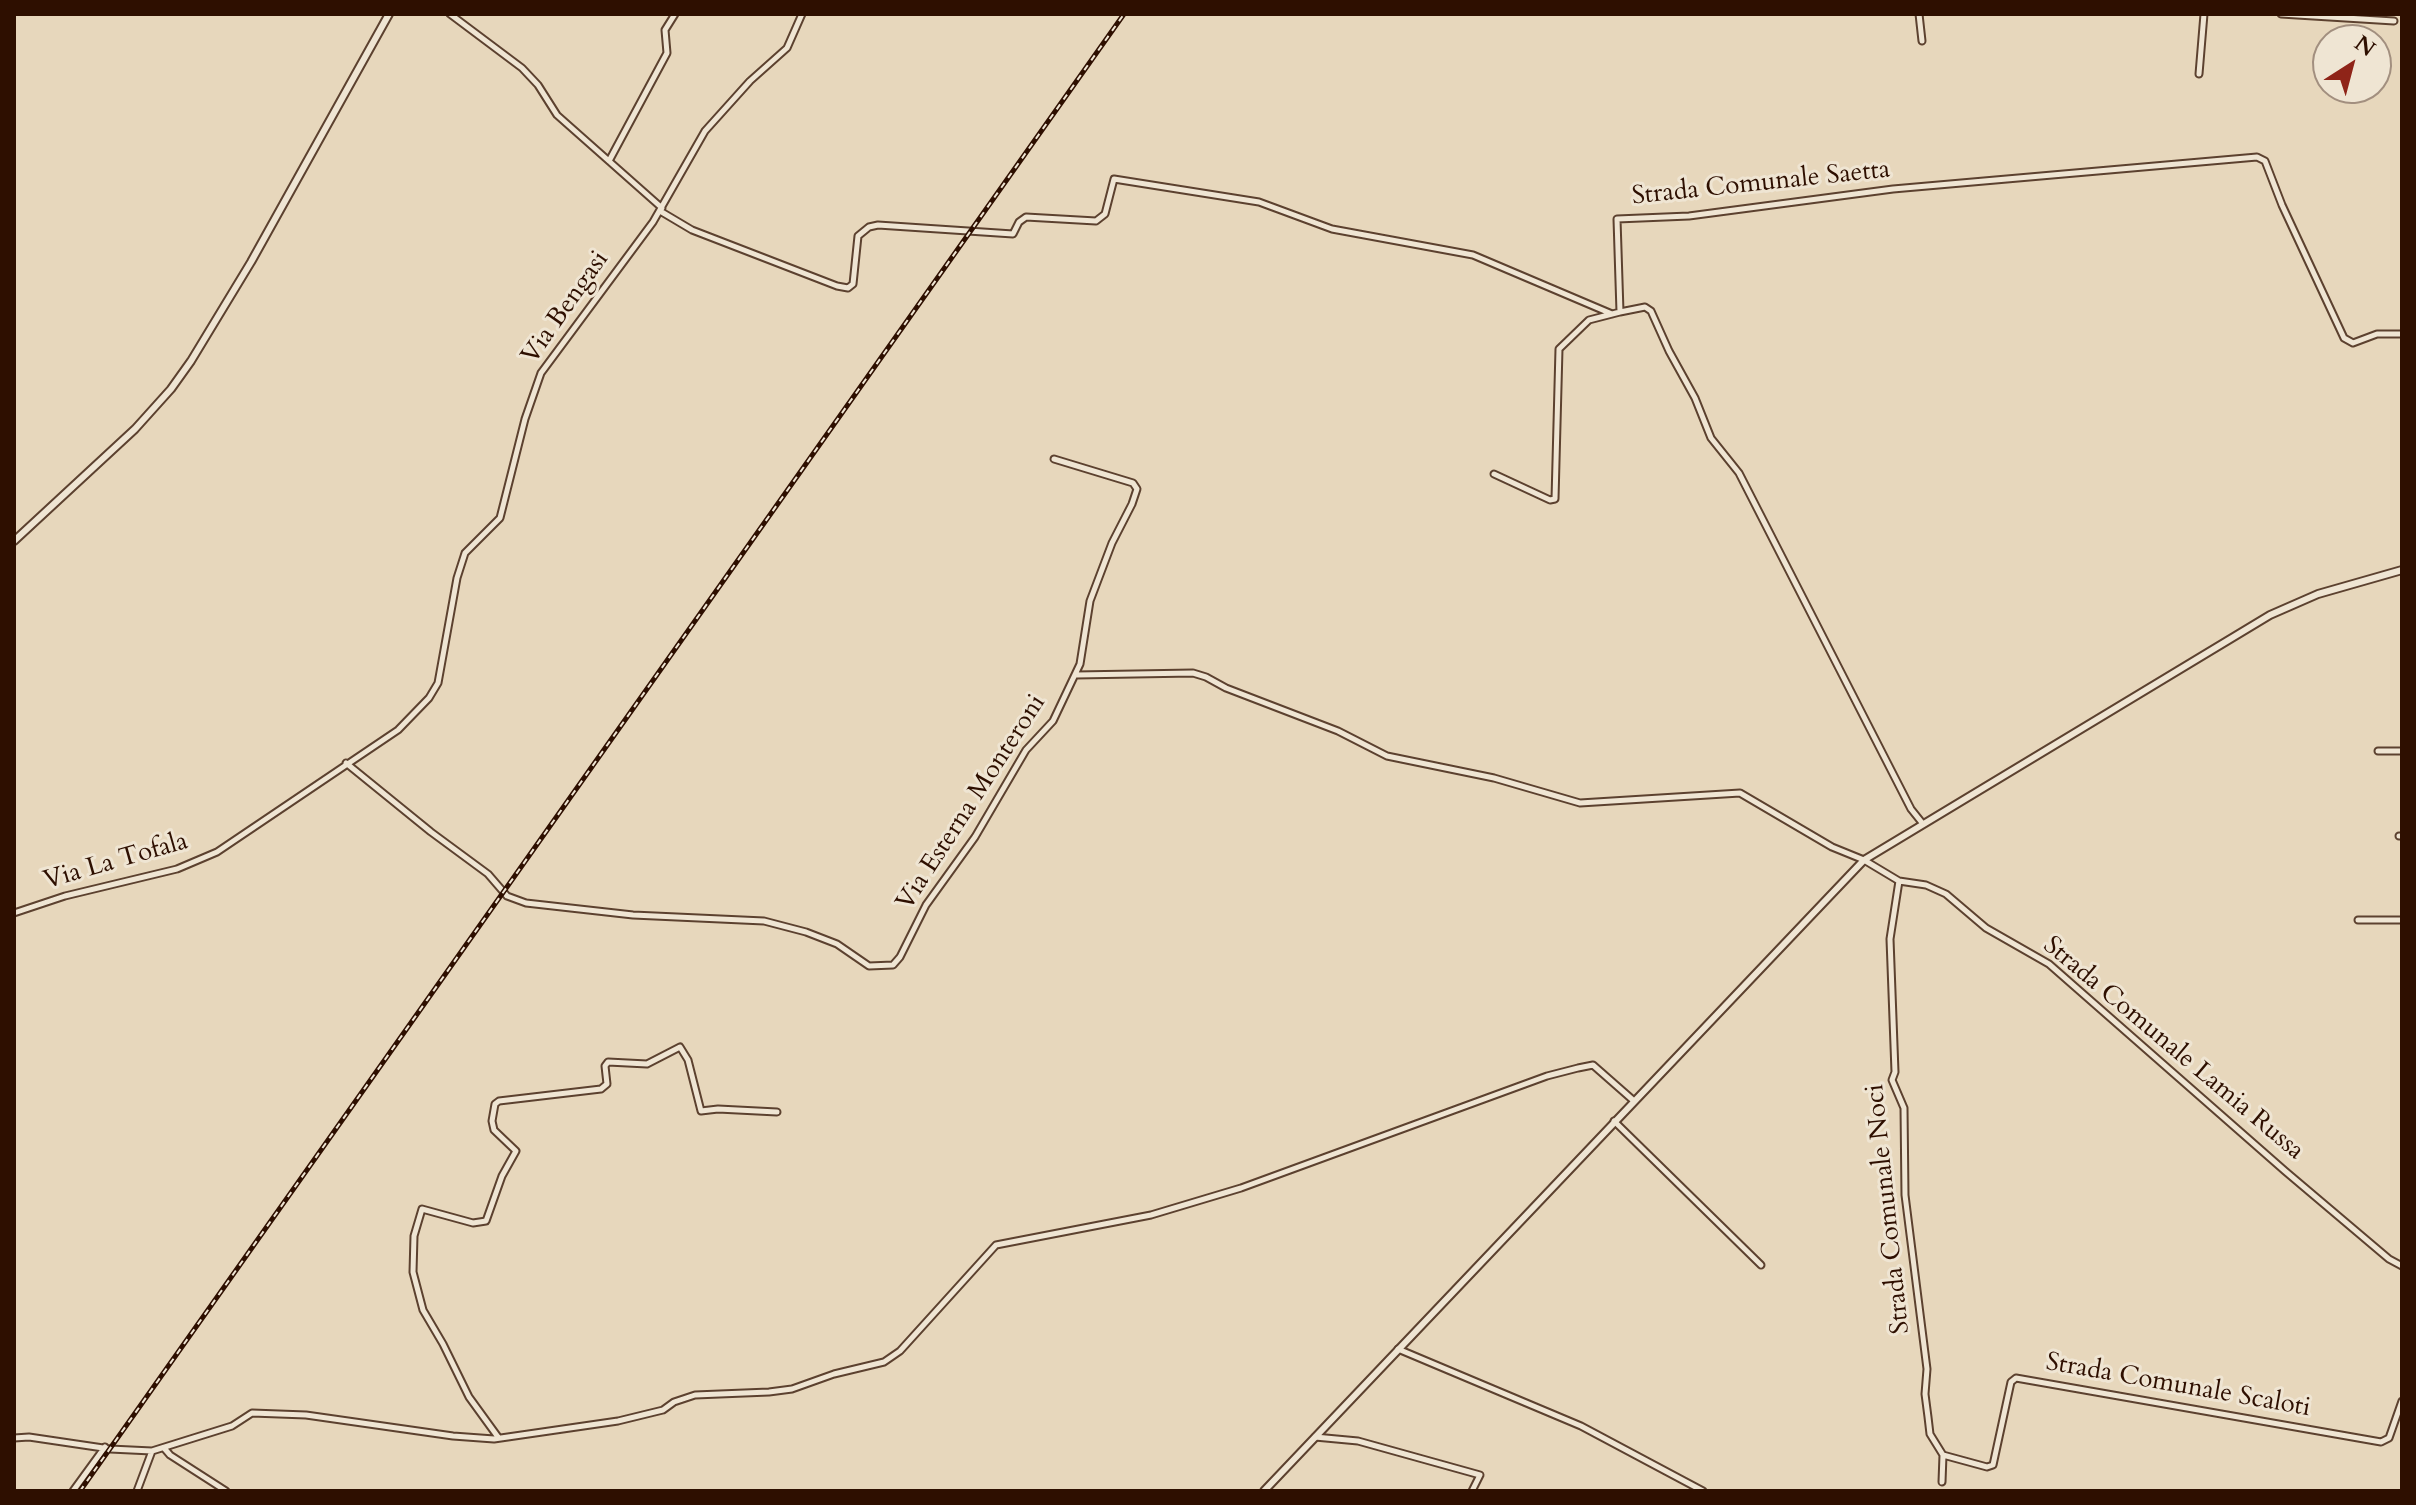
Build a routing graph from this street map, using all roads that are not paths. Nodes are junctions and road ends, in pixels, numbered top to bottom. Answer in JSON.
{"nodes":[{"id":1,"x":389,"y":14,"type":"edge"},
{"id":2,"x":450,"y":14,"type":"edge"},
{"id":3,"x":675,"y":14,"type":"edge"},
{"id":4,"x":802,"y":14,"type":"edge"},
{"id":5,"x":1919,"y":14,"type":"edge"},
{"id":6,"x":2204,"y":14,"type":"edge"},
{"id":7,"x":2281,"y":14,"type":"edge"},
{"id":8,"x":2394,"y":21,"type":"dead end"},
{"id":9,"x":1922,"y":41,"type":"dead end"},
{"id":10,"x":2199,"y":74,"type":"dead end"},
{"id":11,"x":609,"y":161,"type":"junction"},
{"id":12,"x":661,"y":210,"type":"junction"},
{"id":13,"x":1620,"y":312,"type":"junction"},
{"id":14,"x":1612,"y":314,"type":"junction"},
{"id":15,"x":2402,"y":334,"type":"edge"},
{"id":16,"x":1054,"y":459,"type":"dead end"},
{"id":17,"x":1494,"y":474,"type":"dead end"},
{"id":18,"x":14,"y":541,"type":"edge"},
{"id":19,"x":2402,"y":570,"type":"edge"},
{"id":20,"x":1076,"y":675,"type":"junction"},
{"id":21,"x":2378,"y":751,"type":"dead end"},
{"id":22,"x":2402,"y":751,"type":"edge"},
{"id":23,"x":346,"y":763,"type":"junction"},
{"id":24,"x":1923,"y":824,"type":"junction"},
{"id":25,"x":1864,"y":860,"type":"junction"},
{"id":26,"x":1899,"y":881,"type":"junction"},
{"id":27,"x":14,"y":913,"type":"edge"},
{"id":28,"x":2358,"y":920,"type":"dead end"},
{"id":29,"x":2402,"y":920,"type":"edge"},
{"id":30,"x":1634,"y":1101,"type":"junction"},
{"id":31,"x":777,"y":1112,"type":"dead end"},
{"id":32,"x":1614,"y":1121,"type":"junction"},
{"id":33,"x":1761,"y":1265,"type":"dead end"},
{"id":34,"x":2402,"y":1266,"type":"edge"},
{"id":35,"x":1398,"y":1349,"type":"junction"},
{"id":36,"x":2402,"y":1401,"type":"edge"},
{"id":37,"x":1315,"y":1437,"type":"junction"},
{"id":38,"x":14,"y":1438,"type":"edge"},
{"id":39,"x":498,"y":1438,"type":"junction"},
{"id":40,"x":107,"y":1448,"type":"junction"},
{"id":41,"x":164,"y":1448,"type":"junction"},
{"id":42,"x":152,"y":1451,"type":"junction"},
{"id":43,"x":1943,"y":1455,"type":"junction"},
{"id":44,"x":1942,"y":1482,"type":"dead end"},
{"id":45,"x":73,"y":1491,"type":"edge"},
{"id":46,"x":137,"y":1491,"type":"edge"},
{"id":47,"x":226,"y":1491,"type":"edge"},
{"id":48,"x":1264,"y":1491,"type":"edge"},
{"id":49,"x":1472,"y":1491,"type":"edge"},
{"id":50,"x":1703,"y":1491,"type":"edge"}],
"edges":[{"from":1,"to":18,"type":"street"},
{"from":2,"to":11,"type":"street"},
{"from":3,"to":11,"type":"street"},
{"from":4,"to":12,"type":"street","name":"Via Bengasi"},
{"from":5,"to":9,"type":"street"},
{"from":6,"to":10,"type":"street"},
{"from":7,"to":8,"type":"street"},
{"from":11,"to":12,"type":"street"},
{"from":12,"to":14,"type":"street"},
{"from":12,"to":23,"type":"street","name":"Via Bengasi"},
{"from":13,"to":14,"type":"street"},
{"from":13,"to":15,"type":"street","name":"Strada Comunale Saetta"},
{"from":13,"to":24,"type":"street"},
{"from":14,"to":17,"type":"street"},
{"from":16,"to":20,"type":"street","name":"Via Esterna Monteroni"},
{"from":19,"to":24,"type":"street"},
{"from":20,"to":23,"type":"street","name":"Via Esterna Monteroni"},
{"from":20,"to":25,"type":"street","name":"Strada Comunale Lamia Russa"},
{"from":21,"to":22,"type":"street"},
{"from":23,"to":27,"type":"street","name":"Via La Tofala"},
{"from":24,"to":25,"type":"street"},
{"from":25,"to":26,"type":"street","name":"Strada Comunale Lamia Russa"},
{"from":25,"to":30,"type":"street"},
{"from":26,"to":34,"type":"street","name":"Strada Comunale Lamia Russa"},
{"from":26,"to":43,"type":"street","name":"Strada Comunale Noci"},
{"from":28,"to":29,"type":"street"},
{"from":30,"to":32,"type":"street"},
{"from":30,"to":39,"type":"street"},
{"from":31,"to":39,"type":"street"},
{"from":32,"to":33,"type":"street"},
{"from":32,"to":35,"type":"street"},
{"from":35,"to":37,"type":"street"},
{"from":35,"to":50,"type":"street"},
{"from":36,"to":43,"type":"street","name":"Strada Comunale Scaloti"},
{"from":37,"to":48,"type":"street"},
{"from":37,"to":49,"type":"street"},
{"from":38,"to":40,"type":"street"},
{"from":39,"to":41,"type":"street"},
{"from":40,"to":42,"type":"street"},
{"from":40,"to":45,"type":"street"},
{"from":41,"to":42,"type":"street"},
{"from":41,"to":47,"type":"street"},
{"from":42,"to":46,"type":"street"},
{"from":43,"to":44,"type":"street","name":"Strada Comunale Noci"}]}
